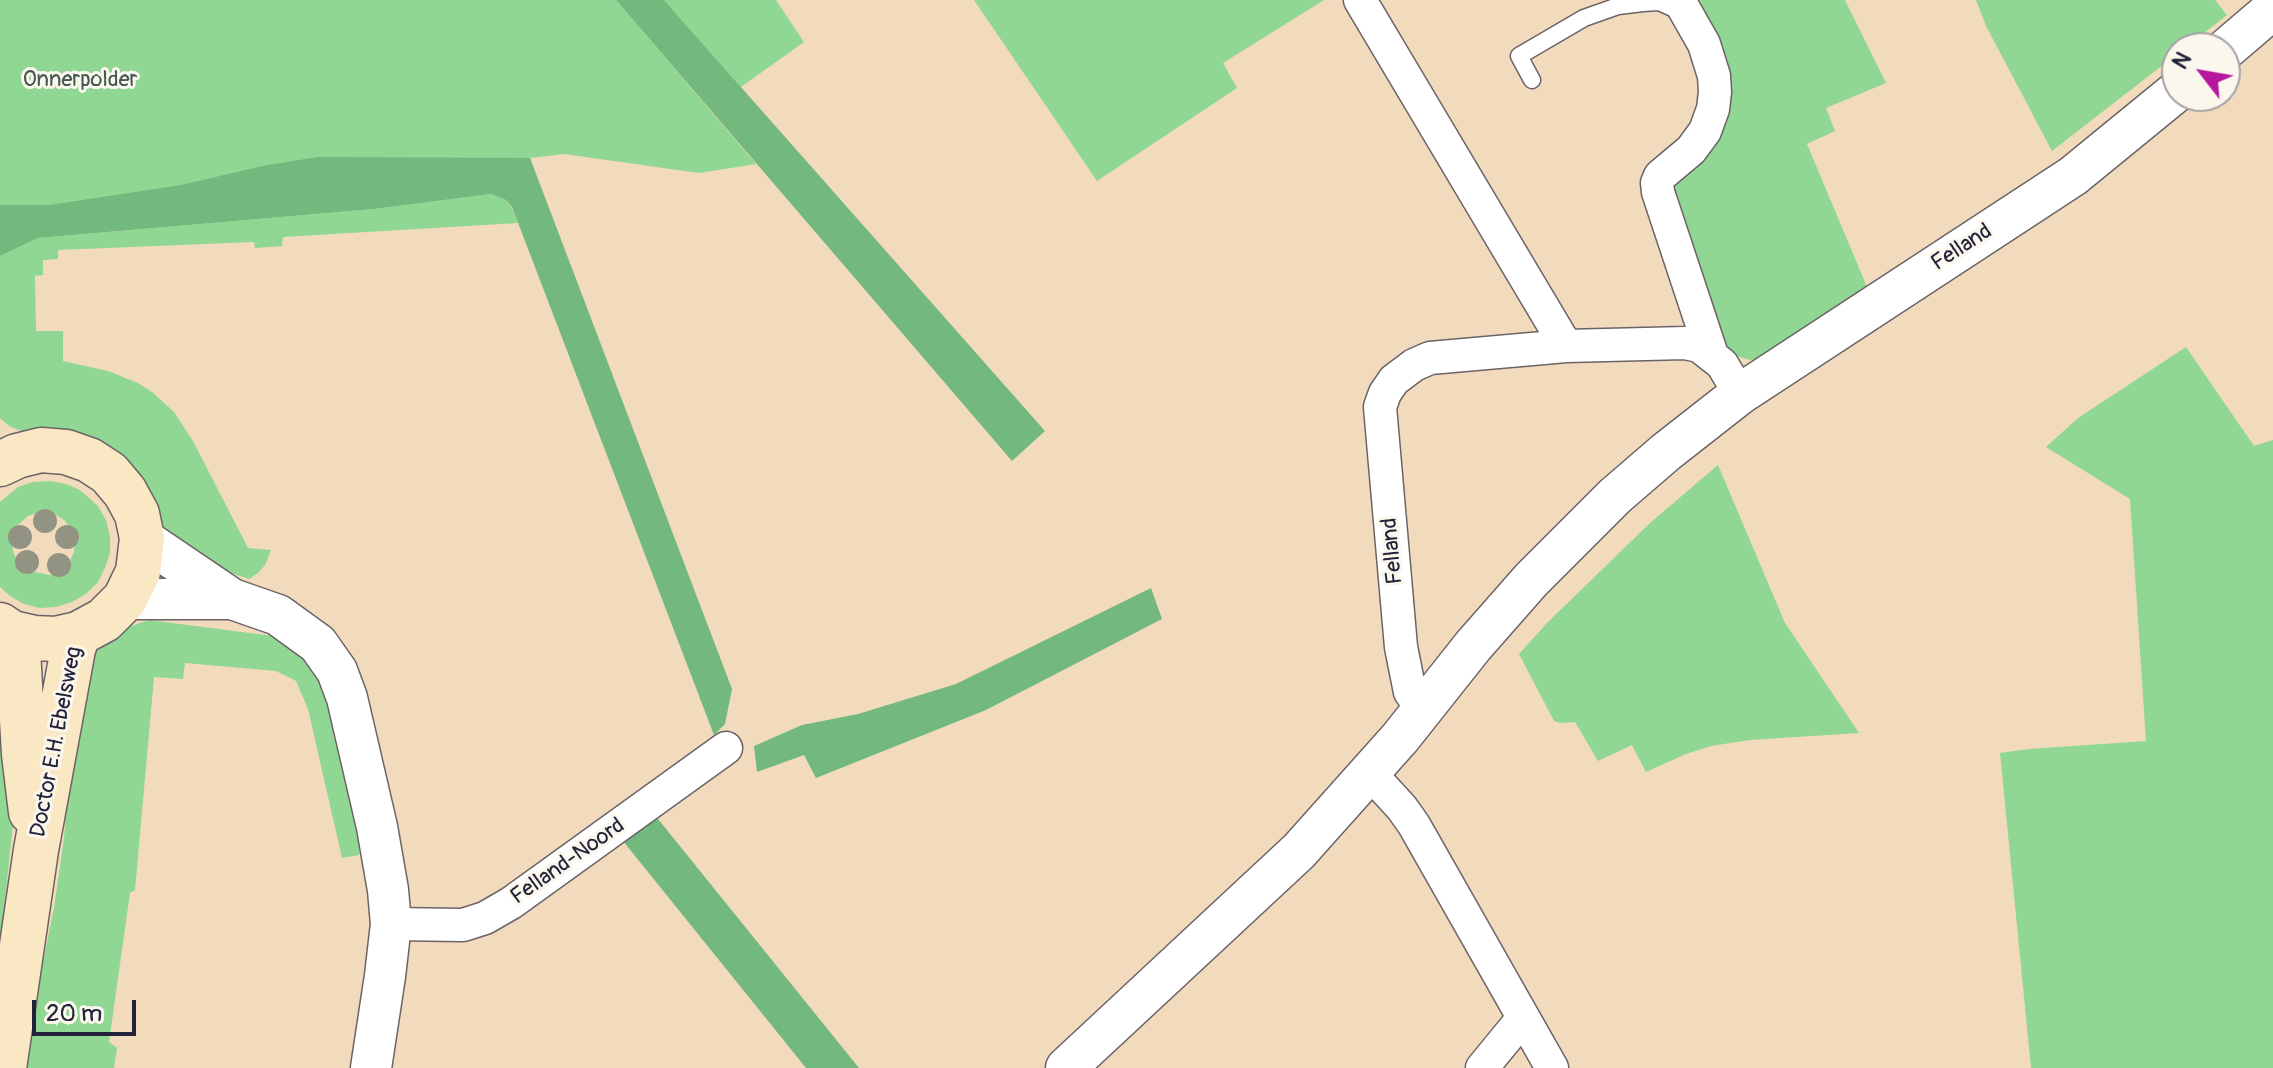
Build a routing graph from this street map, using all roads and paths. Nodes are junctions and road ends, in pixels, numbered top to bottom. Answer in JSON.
{"nodes":[{"id":1,"x":1360,"y":0,"type":"edge"},
{"id":2,"x":1682,"y":7,"type":"edge"},
{"id":3,"x":2273,"y":9,"type":"edge"},
{"id":4,"x":2241,"y":36,"type":"edge"},
{"id":5,"x":1532,"y":80,"type":"dead end"},
{"id":6,"x":2161,"y":104,"type":"edge"},
{"id":7,"x":1566,"y":346,"type":"junction"},
{"id":8,"x":1712,"y":355,"type":"junction"},
{"id":9,"x":1740,"y":394,"type":"junction"},
{"id":10,"x":6,"y":452,"type":"edge"},
{"id":11,"x":142,"y":538,"type":"junction"},
{"id":12,"x":125,"y":599,"type":"junction"},
{"id":13,"x":232,"y":599,"type":"junction"},
{"id":14,"x":6,"y":629,"type":"edge"},
{"id":15,"x":78,"y":634,"type":"junction"},
{"id":16,"x":1422,"y":709,"type":"junction"},
{"id":17,"x":726,"y":748,"type":"dead end"},
{"id":18,"x":1370,"y":773,"type":"junction"},
{"id":19,"x":36,"y":850,"type":"junction"},
{"id":20,"x":391,"y":924,"type":"junction"},
{"id":21,"x":1523,"y":1018,"type":"junction"},
{"id":22,"x":4,"y":1068,"type":"edge"},
{"id":23,"x":371,"y":1068,"type":"edge"},
{"id":24,"x":1066,"y":1068,"type":"edge"},
{"id":25,"x":1482,"y":1068,"type":"edge"},
{"id":26,"x":1552,"y":1068,"type":"edge"}],
"edges":[{"from":1,"to":7,"type":"street"},
{"from":2,"to":5,"type":"lane"},
{"from":2,"to":8,"type":"street"},
{"from":3,"to":4,"type":"street"},
{"from":6,"to":9,"type":"street","name":"Felland"},
{"from":7,"to":8,"type":"street","name":"Felland"},
{"from":7,"to":16,"type":"street","name":"Felland"},
{"from":8,"to":9,"type":"street"},
{"from":9,"to":16,"type":"street","name":"Felland"},
{"from":10,"to":11,"type":"main road"},
{"from":11,"to":12,"type":"main road"},
{"from":11,"to":13,"type":"street"},
{"from":12,"to":13,"type":"street"},
{"from":12,"to":15,"type":"main road"},
{"from":13,"to":20,"type":"street"},
{"from":14,"to":15,"type":"main road"},
{"from":14,"to":19,"type":"main road","name":"Doctor E.H. Ebelsweg"},
{"from":15,"to":19,"type":"main road","name":"Doctor E.H. Ebelsweg"},
{"from":16,"to":18,"type":"street","name":"Felland"},
{"from":17,"to":20,"type":"street","name":"Felland-Noord"},
{"from":18,"to":21,"type":"street"},
{"from":18,"to":24,"type":"street","name":"Felland"},
{"from":19,"to":22,"type":"main road","name":"Doctor E.H. Ebelsweg"},
{"from":20,"to":23,"type":"street"},
{"from":21,"to":25,"type":"street"},
{"from":21,"to":26,"type":"street"}]}
